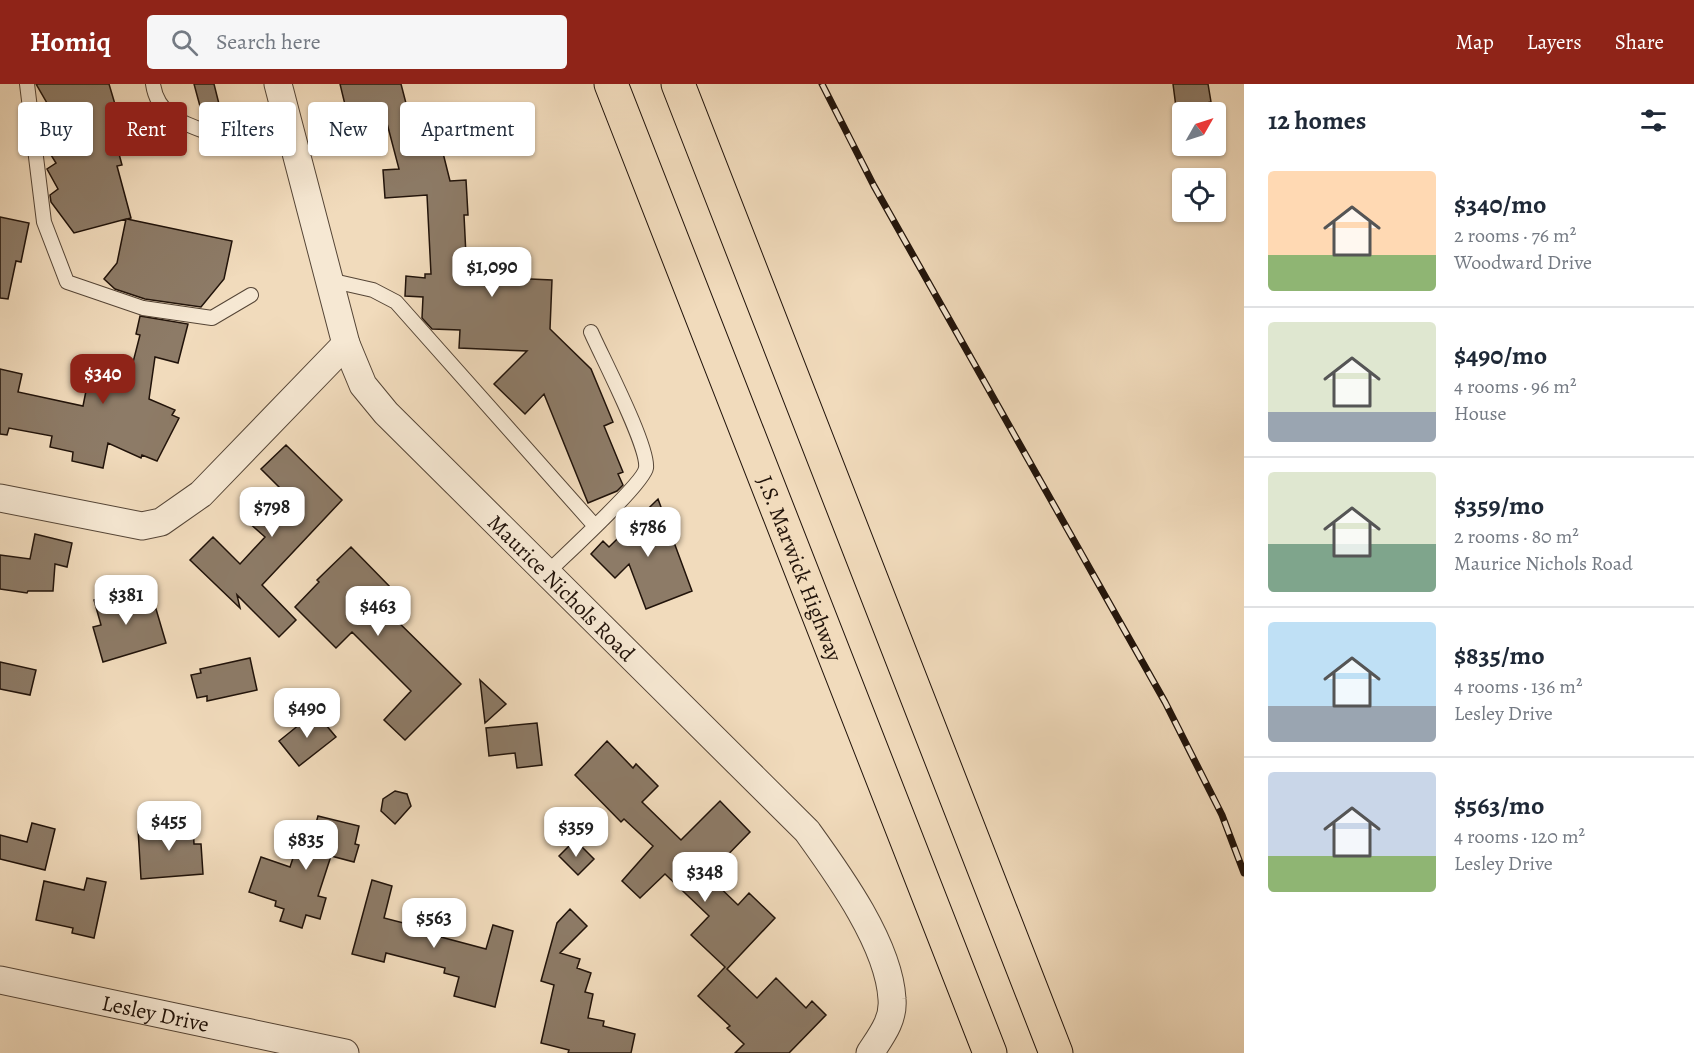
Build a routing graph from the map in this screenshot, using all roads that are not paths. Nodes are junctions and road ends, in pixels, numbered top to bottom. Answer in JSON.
{"nodes":[{"id":1,"x":27,"y":84,"type":"edge"},
{"id":2,"x":153,"y":84,"type":"edge"},
{"id":3,"x":278,"y":84,"type":"edge"},
{"id":4,"x":611,"y":84,"type":"edge"},
{"id":5,"x":678,"y":84,"type":"edge"},
{"id":6,"x":199,"y":128,"type":"edge"},
{"id":7,"x":329,"y":280,"type":"junction"},
{"id":8,"x":251,"y":295,"type":"dead end"},
{"id":9,"x":591,"y":332,"type":"dead end"},
{"id":10,"x":346,"y":344,"type":"junction"},
{"id":11,"x":0,"y":498,"type":"edge"},
{"id":12,"x":594,"y":525,"type":"junction"},
{"id":13,"x":548,"y":572,"type":"junction"},
{"id":14,"x":0,"y":980,"type":"edge"},
{"id":15,"x":345,"y":1053,"type":"edge"},
{"id":16,"x":870,"y":1053,"type":"edge"},
{"id":17,"x":990,"y":1053,"type":"edge"},
{"id":18,"x":1056,"y":1053,"type":"edge"}],
"edges":[{"from":1,"to":8,"type":"lane"},
{"from":2,"to":6,"type":"lane"},
{"from":3,"to":7,"type":"street","name":"Maurice Nichols Road"},
{"from":4,"to":17,"type":"highway","name":"J.S. Marwick Highway"},
{"from":5,"to":18,"type":"highway"},
{"from":7,"to":10,"type":"street","name":"Maurice Nichols Road"},
{"from":7,"to":12,"type":"lane"},
{"from":9,"to":12,"type":"lane"},
{"from":10,"to":11,"type":"street"},
{"from":10,"to":13,"type":"street","name":"Maurice Nichols Road"},
{"from":12,"to":13,"type":"lane"},
{"from":13,"to":16,"type":"street","name":"Maurice Nichols Road"},
{"from":14,"to":15,"type":"street","name":"Lesley Drive"}]}
